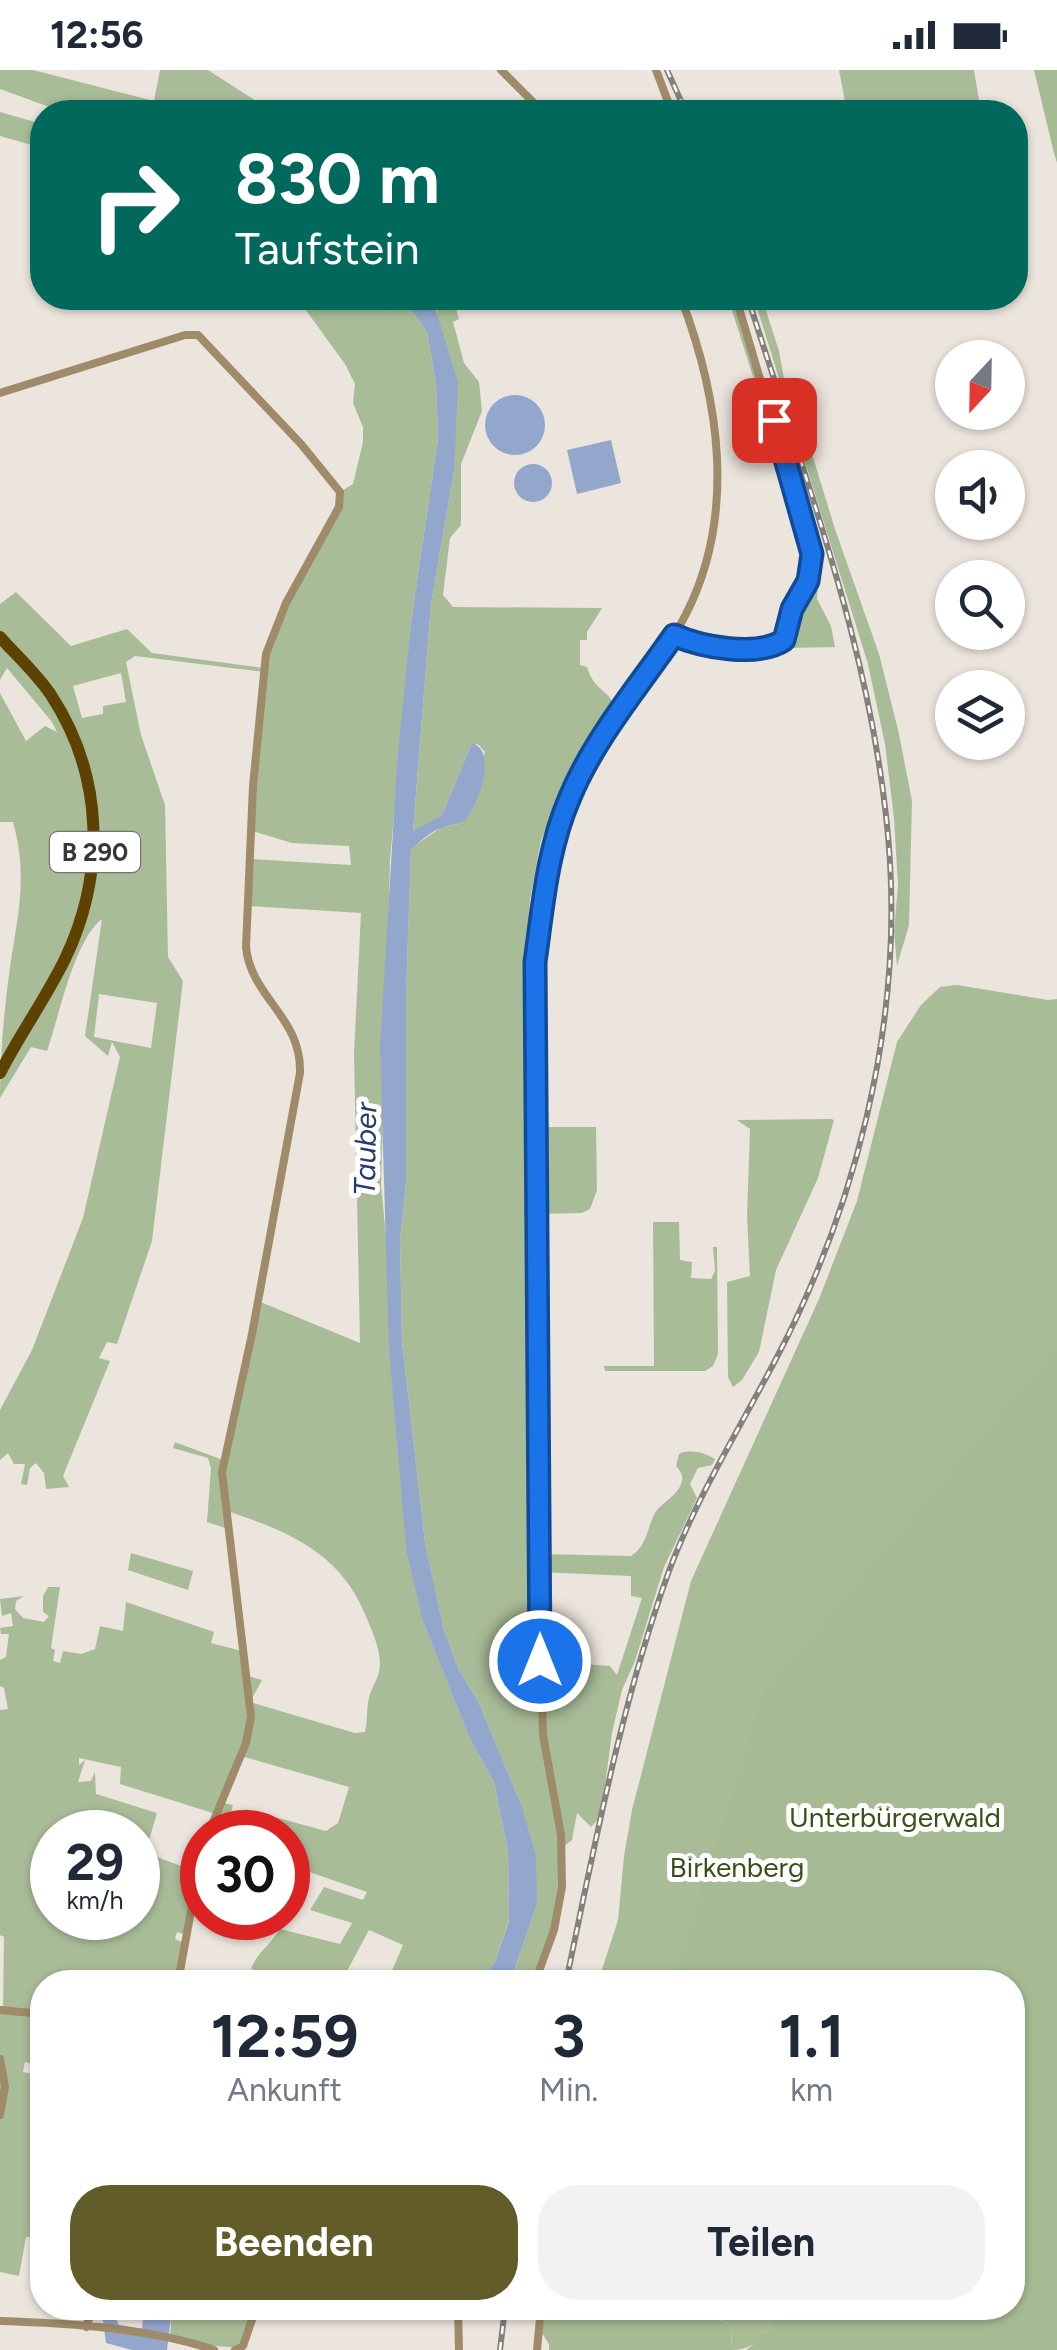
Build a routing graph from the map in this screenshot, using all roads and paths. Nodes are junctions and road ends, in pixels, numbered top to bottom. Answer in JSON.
{"nodes":[{"id":1,"x":501,"y":70,"type":"edge"},
{"id":2,"x":656,"y":70,"type":"edge"},
{"id":3,"x":531,"y":100,"type":"edge"},
{"id":4,"x":667,"y":100,"type":"edge"},
{"id":5,"x":685,"y":310,"type":"edge"},
{"id":6,"x":740,"y":310,"type":"edge"},
{"id":7,"x":0,"y":394,"type":"edge"},
{"id":8,"x":674,"y":635,"type":"junction"},
{"id":9,"x":0,"y":637,"type":"edge"},
{"id":10,"x":0,"y":1073,"type":"edge"},
{"id":11,"x":218,"y":1810,"type":"edge"},
{"id":12,"x":186,"y":1940,"type":"edge"},
{"id":13,"x":180,"y":1970,"type":"edge"},
{"id":14,"x":539,"y":1970,"type":"edge"},
{"id":15,"x":0,"y":2010,"type":"edge"},
{"id":16,"x":30,"y":2013,"type":"edge"},
{"id":17,"x":0,"y":2059,"type":"edge"},
{"id":18,"x":0,"y":2115,"type":"edge"},
{"id":19,"x":89,"y":2320,"type":"edge"},
{"id":20,"x":252,"y":2320,"type":"edge"},
{"id":21,"x":458,"y":2320,"type":"edge"},
{"id":22,"x":540,"y":2320,"type":"edge"},
{"id":23,"x":0,"y":2322,"type":"edge"},
{"id":24,"x":86,"y":2327,"type":"junction"},
{"id":25,"x":204,"y":2348,"type":"edge"},
{"id":26,"x":214,"y":2350,"type":"edge"},
{"id":27,"x":236,"y":2350,"type":"edge"},
{"id":28,"x":459,"y":2350,"type":"edge"},
{"id":29,"x":537,"y":2350,"type":"edge"}],
"edges":[{"from":1,"to":3,"type":"street"},
{"from":2,"to":4,"type":"street"},
{"from":5,"to":8,"type":"street"},
{"from":6,"to":8,"type":"street"},
{"from":7,"to":11,"type":"street"},
{"from":8,"to":14,"type":"street"},
{"from":9,"to":10,"type":"main road","number":"B 290"},
{"from":12,"to":13,"type":"street"},
{"from":15,"to":16,"type":"street"},
{"from":17,"to":18,"type":"street"},
{"from":19,"to":24,"type":"street"},
{"from":20,"to":27,"type":"street"},
{"from":21,"to":28,"type":"street"},
{"from":22,"to":29,"type":"street"},
{"from":23,"to":24,"type":"street"},
{"from":24,"to":25,"type":"street"},
{"from":25,"to":26,"type":"street"}]}
